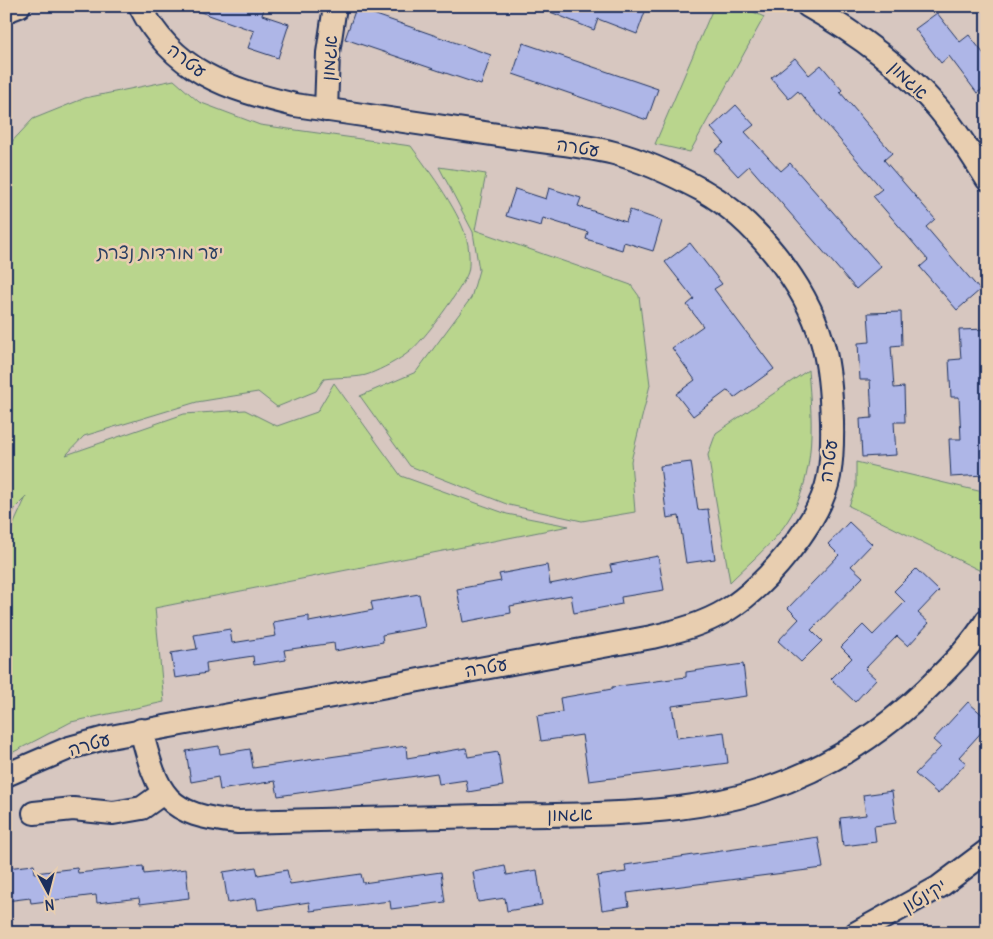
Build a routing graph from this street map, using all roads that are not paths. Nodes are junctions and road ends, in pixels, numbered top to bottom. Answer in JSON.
{"nodes":[{"id":1,"x":19,"y":6,"type":"edge"},
{"id":2,"x":140,"y":6,"type":"edge"},
{"id":3,"x":335,"y":6,"type":"edge"},
{"id":4,"x":808,"y":6,"type":"edge"},
{"id":5,"x":6,"y":11,"type":"edge"},
{"id":6,"x":326,"y":110,"type":"junction"},
{"id":7,"x":987,"y":179,"type":"edge"},
{"id":8,"x":987,"y":620,"type":"edge"},
{"id":9,"x":141,"y":730,"type":"junction"},
{"id":10,"x":6,"y":775,"type":"edge"},
{"id":11,"x":163,"y":793,"type":"junction"},
{"id":12,"x":34,"y":812,"type":"dead end"},
{"id":13,"x":987,"y":851,"type":"edge"},
{"id":14,"x":856,"y":933,"type":"edge"}],
"edges":[{"from":1,"to":5,"type":"street"},
{"from":2,"to":6,"type":"street","name":"עטרה"},
{"from":3,"to":6,"type":"street","name":"אגמון"},
{"from":4,"to":7,"type":"street","name":"אגמון"},
{"from":6,"to":9,"type":"street","name":"עטרה"},
{"from":8,"to":11,"type":"street","name":"אגמון"},
{"from":9,"to":10,"type":"street","name":"עטרה"},
{"from":9,"to":11,"type":"street","name":"אגמון"},
{"from":11,"to":12,"type":"street"},
{"from":13,"to":14,"type":"street","name":"יקינטון"}]}
